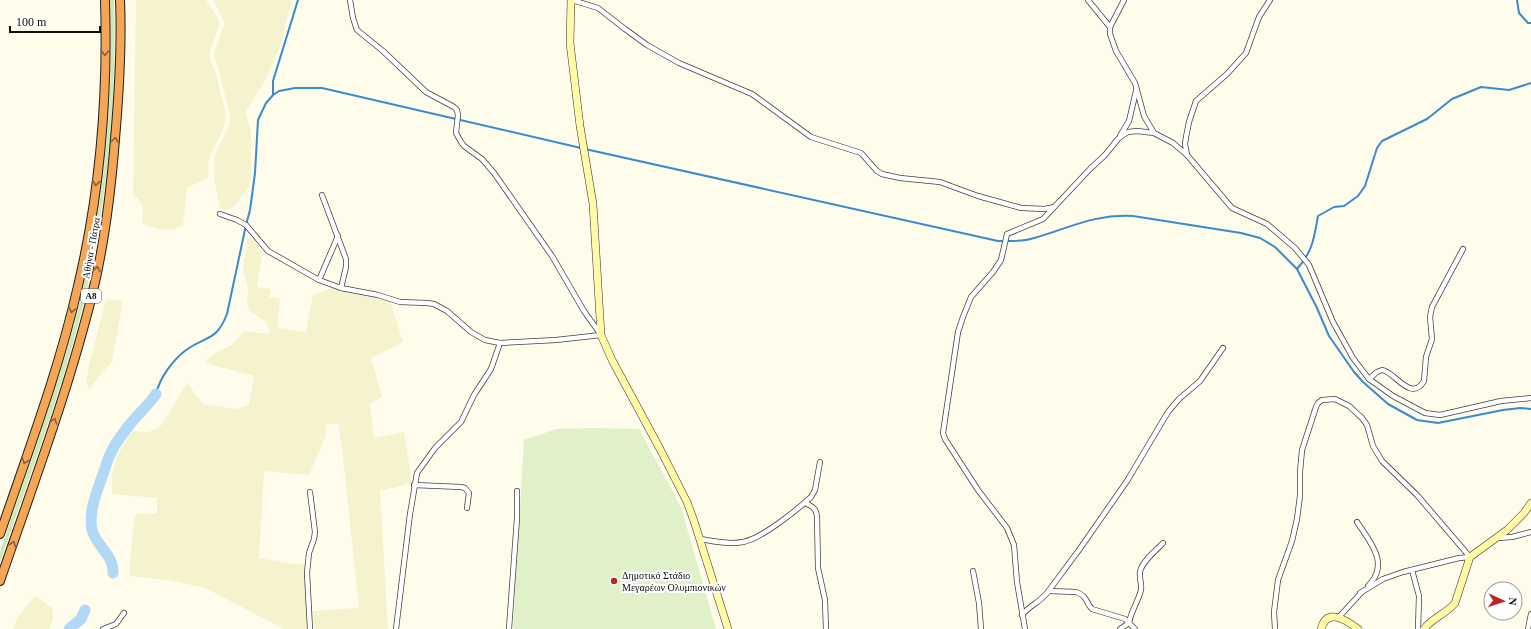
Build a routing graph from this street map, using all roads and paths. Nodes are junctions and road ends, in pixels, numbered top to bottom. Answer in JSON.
{"nodes":[{"id":1,"x":105,"y":0,"type":"edge"},
{"id":2,"x":120,"y":0,"type":"edge"},
{"id":3,"x":350,"y":0,"type":"edge"},
{"id":4,"x":572,"y":0,"type":"edge"},
{"id":5,"x":1088,"y":0,"type":"edge"},
{"id":6,"x":1124,"y":0,"type":"edge"},
{"id":7,"x":1270,"y":0,"type":"edge"},
{"id":8,"x":1110,"y":27,"type":"junction"},
{"id":9,"x":1137,"y":90,"type":"junction"},
{"id":10,"x":1154,"y":133,"type":"junction"},
{"id":11,"x":1118,"y":139,"type":"junction"},
{"id":12,"x":1187,"y":155,"type":"junction"},
{"id":13,"x":322,"y":196,"type":"dead end"},
{"id":14,"x":1054,"y":207,"type":"junction"},
{"id":15,"x":220,"y":214,"type":"dead end"},
{"id":16,"x":338,"y":236,"type":"junction"},
{"id":17,"x":1463,"y":249,"type":"dead end"},
{"id":18,"x":318,"y":280,"type":"junction"},
{"id":19,"x":341,"y":288,"type":"junction"},
{"id":20,"x":601,"y":335,"type":"junction"},
{"id":21,"x":500,"y":343,"type":"junction"},
{"id":22,"x":1223,"y":348,"type":"dead end"},
{"id":23,"x":1370,"y":379,"type":"junction"},
{"id":24,"x":1531,"y":398,"type":"edge"},
{"id":25,"x":820,"y":462,"type":"dead end"},
{"id":26,"x":414,"y":485,"type":"junction"},
{"id":27,"x":518,"y":491,"type":"dead end"},
{"id":28,"x":310,"y":492,"type":"dead end"},
{"id":29,"x":805,"y":503,"type":"junction"},
{"id":30,"x":1531,"y":503,"type":"edge"},
{"id":31,"x":467,"y":508,"type":"dead end"},
{"id":32,"x":1357,"y":522,"type":"dead end"},
{"id":33,"x":1531,"y":532,"type":"edge"},
{"id":34,"x":0,"y":534,"type":"edge"},
{"id":35,"x":1497,"y":538,"type":"junction"},
{"id":36,"x":700,"y":539,"type":"junction"},
{"id":37,"x":1163,"y":543,"type":"dead end"},
{"id":38,"x":1470,"y":557,"type":"junction"},
{"id":39,"x":1412,"y":570,"type":"junction"},
{"id":40,"x":973,"y":571,"type":"dead end"},
{"id":41,"x":0,"y":581,"type":"edge"},
{"id":42,"x":1049,"y":591,"type":"junction"},
{"id":43,"x":1360,"y":593,"type":"junction"},
{"id":44,"x":124,"y":613,"type":"dead end"},
{"id":45,"x":1531,"y":614,"type":"edge"},
{"id":46,"x":1022,"y":615,"type":"junction"},
{"id":47,"x":1338,"y":618,"type":"junction"},
{"id":48,"x":1129,"y":623,"type":"junction"},
{"id":49,"x":103,"y":629,"type":"edge"},
{"id":50,"x":310,"y":629,"type":"edge"},
{"id":51,"x":396,"y":629,"type":"edge"},
{"id":52,"x":509,"y":629,"type":"edge"},
{"id":53,"x":727,"y":629,"type":"edge"},
{"id":54,"x":826,"y":629,"type":"edge"},
{"id":55,"x":980,"y":629,"type":"edge"},
{"id":56,"x":1025,"y":629,"type":"edge"},
{"id":57,"x":1120,"y":629,"type":"edge"},
{"id":58,"x":1135,"y":629,"type":"edge"},
{"id":59,"x":1275,"y":629,"type":"edge"},
{"id":60,"x":1320,"y":629,"type":"edge"},
{"id":61,"x":1358,"y":629,"type":"edge"},
{"id":62,"x":1418,"y":629,"type":"edge"},
{"id":63,"x":1424,"y":629,"type":"edge"},
{"id":64,"x":1528,"y":629,"type":"edge"}],
"edges":[{"from":1,"to":34,"type":"highway","name":"Αθήνα - Πάτρα","number":"Α8","one_way":true},
{"from":41,"to":2,"type":"highway","name":"Αθήνα - Πάτρα","number":"Α8","one_way":true},
{"from":3,"to":20,"type":"street"},
{"from":4,"to":14,"type":"street"},
{"from":4,"to":20,"type":"street"},
{"from":5,"to":8,"type":"street"},
{"from":6,"to":8,"type":"street"},
{"from":7,"to":12,"type":"street"},
{"from":8,"to":9,"type":"street"},
{"from":9,"to":10,"type":"street"},
{"from":9,"to":11,"type":"street"},
{"from":10,"to":11,"type":"street"},
{"from":10,"to":12,"type":"street"},
{"from":11,"to":14,"type":"street"},
{"from":12,"to":23,"type":"street"},
{"from":13,"to":16,"type":"street"},
{"from":14,"to":46,"type":"street"},
{"from":15,"to":18,"type":"street"},
{"from":16,"to":18,"type":"street"},
{"from":16,"to":19,"type":"street"},
{"from":17,"to":23,"type":"street"},
{"from":18,"to":19,"type":"street"},
{"from":19,"to":21,"type":"street"},
{"from":20,"to":21,"type":"street"},
{"from":20,"to":36,"type":"street"},
{"from":21,"to":26,"type":"street"},
{"from":22,"to":42,"type":"street"},
{"from":23,"to":24,"type":"street"},
{"from":25,"to":29,"type":"street"},
{"from":26,"to":31,"type":"street"},
{"from":26,"to":51,"type":"street"},
{"from":27,"to":52,"type":"street"},
{"from":28,"to":50,"type":"street"},
{"from":29,"to":36,"type":"street"},
{"from":29,"to":54,"type":"street"},
{"from":30,"to":35,"type":"street"},
{"from":32,"to":43,"type":"street"},
{"from":33,"to":35,"type":"street"},
{"from":35,"to":38,"type":"street"},
{"from":36,"to":53,"type":"street"},
{"from":37,"to":48,"type":"street"},
{"from":38,"to":39,"type":"street"},
{"from":38,"to":59,"type":"street"},
{"from":38,"to":63,"type":"street"},
{"from":39,"to":43,"type":"street"},
{"from":39,"to":62,"type":"street"},
{"from":40,"to":55,"type":"street"},
{"from":42,"to":46,"type":"street"},
{"from":42,"to":48,"type":"street"},
{"from":43,"to":47,"type":"street"},
{"from":44,"to":49,"type":"street"},
{"from":45,"to":64,"type":"street"},
{"from":46,"to":56,"type":"street"},
{"from":47,"to":60,"type":"street"},
{"from":47,"to":61,"type":"street"},
{"from":48,"to":57,"type":"street"},
{"from":48,"to":58,"type":"street"}]}
